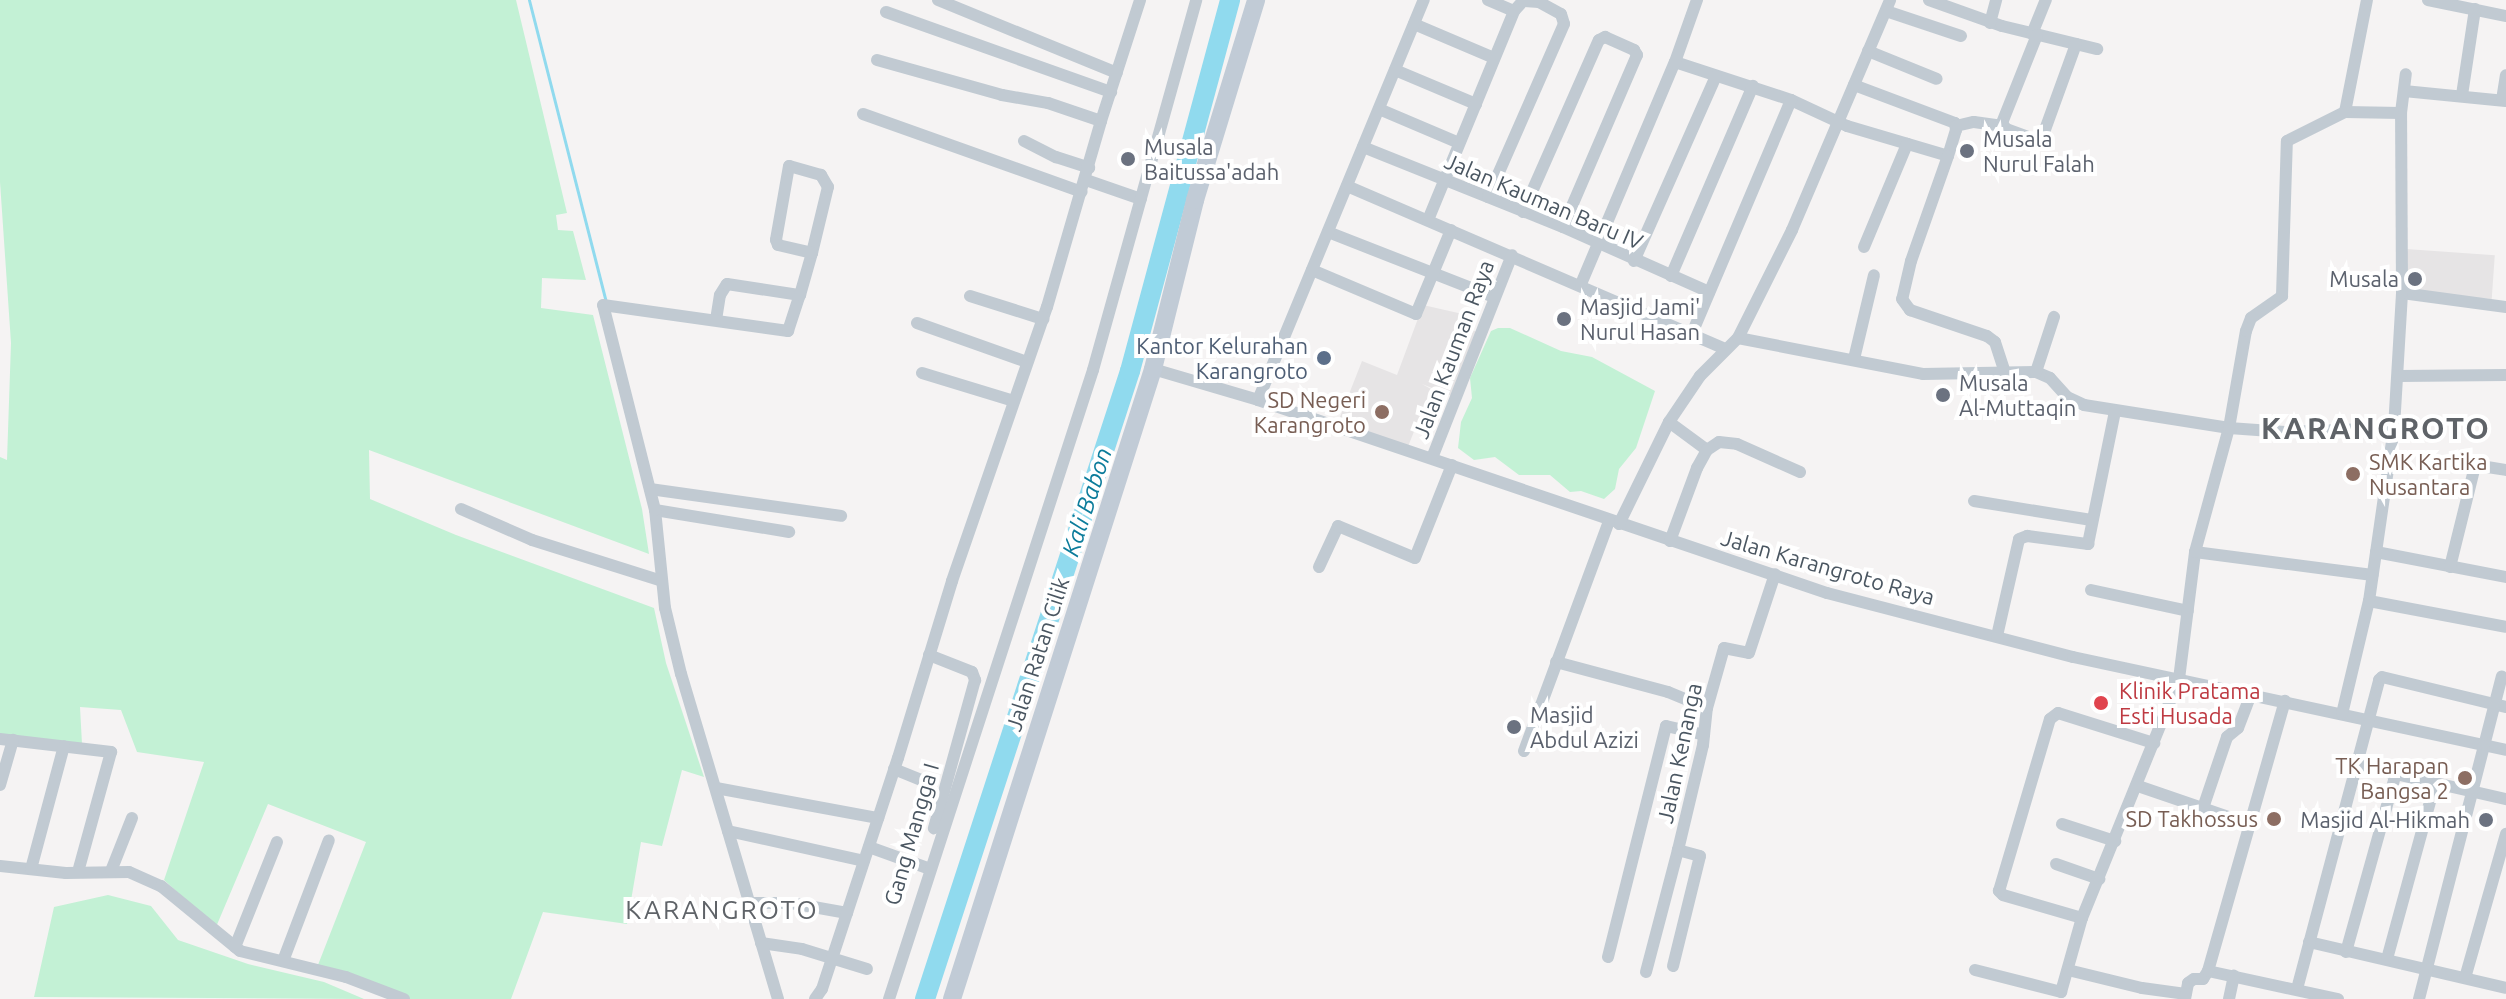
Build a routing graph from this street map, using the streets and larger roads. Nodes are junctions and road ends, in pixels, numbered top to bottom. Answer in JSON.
{"nodes":[{"id":1,"x":938,"y":0,"type":"edge"},
{"id":2,"x":1140,"y":0,"type":"edge"},
{"id":3,"x":1196,"y":0,"type":"edge"},
{"id":4,"x":1256,"y":0,"type":"edge"},
{"id":5,"x":1424,"y":0,"type":"edge"},
{"id":6,"x":1488,"y":0,"type":"edge"},
{"id":7,"x":1697,"y":0,"type":"edge"},
{"id":8,"x":1929,"y":0,"type":"edge"},
{"id":9,"x":1996,"y":0,"type":"edge"},
{"id":10,"x":2046,"y":0,"type":"edge"},
{"id":11,"x":2367,"y":0,"type":"edge"},
{"id":12,"x":2428,"y":0,"type":"edge"},
{"id":13,"x":1888,"y":6,"type":"edge"},
{"id":14,"x":2475,"y":9,"type":"junction"},
{"id":15,"x":1514,"y":11,"type":"junction"},
{"id":16,"x":886,"y":12,"type":"dead end"},
{"id":17,"x":2506,"y":16,"type":"edge"},
{"id":18,"x":1990,"y":23,"type":"junction"},
{"id":19,"x":1414,"y":24,"type":"junction"},
{"id":20,"x":2035,"y":34,"type":"junction"},
{"id":21,"x":1961,"y":36,"type":"dead end"},
{"id":22,"x":2076,"y":44,"type":"junction"},
{"id":23,"x":2097,"y":49,"type":"dead end"},
{"id":24,"x":1868,"y":51,"type":"junction"},
{"id":25,"x":1494,"y":58,"type":"junction"},
{"id":26,"x":877,"y":60,"type":"dead end"},
{"id":27,"x":1675,"y":62,"type":"junction"},
{"id":28,"x":1395,"y":70,"type":"junction"},
{"id":29,"x":1117,"y":73,"type":"junction"},
{"id":30,"x":2406,"y":74,"type":"dead end"},
{"id":31,"x":2506,"y":75,"type":"edge"},
{"id":32,"x":1716,"y":76,"type":"junction"},
{"id":33,"x":1937,"y":79,"type":"dead end"},
{"id":34,"x":1854,"y":85,"type":"junction"},
{"id":35,"x":1753,"y":86,"type":"junction"},
{"id":36,"x":2404,"y":91,"type":"junction"},
{"id":37,"x":1111,"y":92,"type":"junction"},
{"id":38,"x":2462,"y":95,"type":"junction"},
{"id":39,"x":1791,"y":100,"type":"junction"},
{"id":40,"x":2504,"y":101,"type":"edge"},
{"id":41,"x":1476,"y":104,"type":"junction"},
{"id":42,"x":1379,"y":109,"type":"junction"},
{"id":43,"x":2345,"y":112,"type":"junction"},
{"id":44,"x":2401,"y":113,"type":"junction"},
{"id":45,"x":863,"y":114,"type":"dead end"},
{"id":46,"x":1101,"y":121,"type":"junction"},
{"id":47,"x":1839,"y":123,"type":"junction"},
{"id":48,"x":1956,"y":126,"type":"junction"},
{"id":49,"x":2003,"y":126,"type":"junction"},
{"id":50,"x":1024,"y":141,"type":"dead end"},
{"id":51,"x":1459,"y":143,"type":"junction"},
{"id":52,"x":1907,"y":144,"type":"junction"},
{"id":53,"x":1363,"y":147,"type":"junction"},
{"id":54,"x":1948,"y":156,"type":"junction"},
{"id":55,"x":1086,"y":180,"type":"junction"},
{"id":56,"x":1444,"y":181,"type":"junction"},
{"id":57,"x":1347,"y":186,"type":"junction"},
{"id":58,"x":1488,"y":197,"type":"junction"},
{"id":59,"x":1141,"y":199,"type":"junction"},
{"id":60,"x":1523,"y":212,"type":"junction"},
{"id":61,"x":1428,"y":220,"type":"junction"},
{"id":62,"x":1563,"y":227,"type":"junction"},
{"id":63,"x":1451,"y":230,"type":"junction"},
{"id":64,"x":1328,"y":232,"type":"junction"},
{"id":65,"x":1600,"y":244,"type":"junction"},
{"id":66,"x":1864,"y":247,"type":"dead end"},
{"id":67,"x":812,"y":253,"type":"junction"},
{"id":68,"x":1512,"y":255,"type":"junction"},
{"id":69,"x":1634,"y":261,"type":"junction"},
{"id":70,"x":1312,"y":270,"type":"junction"},
{"id":71,"x":1433,"y":273,"type":"junction"},
{"id":72,"x":1874,"y":275,"type":"dead end"},
{"id":73,"x":1671,"y":276,"type":"junction"},
{"id":74,"x":1581,"y":284,"type":"junction"},
{"id":75,"x":1709,"y":292,"type":"junction"},
{"id":76,"x":2402,"y":293,"type":"junction"},
{"id":77,"x":800,"y":295,"type":"junction"},
{"id":78,"x":970,"y":296,"type":"dead end"},
{"id":79,"x":1494,"y":297,"type":"junction"},
{"id":80,"x":2506,"y":307,"type":"edge"},
{"id":81,"x":2054,"y":317,"type":"dead end"},
{"id":82,"x":1043,"y":319,"type":"junction"},
{"id":83,"x":716,"y":320,"type":"junction"},
{"id":84,"x":917,"y":323,"type":"dead end"},
{"id":85,"x":1693,"y":331,"type":"junction"},
{"id":86,"x":1738,"y":338,"type":"junction"},
{"id":87,"x":1724,"y":348,"type":"junction"},
{"id":88,"x":1854,"y":359,"type":"junction"},
{"id":89,"x":1027,"y":362,"type":"junction"},
{"id":90,"x":1153,"y":369,"type":"junction"},
{"id":91,"x":2005,"y":372,"type":"junction"},
{"id":92,"x":2036,"y":372,"type":"junction"},
{"id":93,"x":922,"y":373,"type":"dead end"},
{"id":94,"x":2506,"y":375,"type":"edge"},
{"id":95,"x":2399,"y":376,"type":"junction"},
{"id":96,"x":1258,"y":400,"type":"junction"},
{"id":97,"x":1014,"y":401,"type":"junction"},
{"id":98,"x":2115,"y":411,"type":"junction"},
{"id":99,"x":1669,"y":422,"type":"junction"},
{"id":100,"x":2229,"y":428,"type":"junction"},
{"id":101,"x":2394,"y":428,"type":"junction"},
{"id":102,"x":1707,"y":450,"type":"junction"},
{"id":103,"x":1432,"y":458,"type":"junction"},
{"id":104,"x":1452,"y":465,"type":"junction"},
{"id":105,"x":2506,"y":470,"type":"edge"},
{"id":106,"x":1800,"y":472,"type":"dead end"},
{"id":107,"x":648,"y":483,"type":"junction"},
{"id":108,"x":1974,"y":501,"type":"dead end"},
{"id":109,"x":461,"y":509,"type":"dead end"},
{"id":110,"x":655,"y":510,"type":"junction"},
{"id":111,"x":841,"y":516,"type":"dead end"},
{"id":112,"x":2091,"y":520,"type":"junction"},
{"id":113,"x":1614,"y":522,"type":"junction"},
{"id":114,"x":789,"y":532,"type":"dead end"},
{"id":115,"x":1670,"y":541,"type":"junction"},
{"id":116,"x":2195,"y":552,"type":"junction"},
{"id":117,"x":2376,"y":552,"type":"junction"},
{"id":118,"x":1319,"y":567,"type":"dead end"},
{"id":119,"x":2450,"y":567,"type":"junction"},
{"id":120,"x":1775,"y":574,"type":"junction"},
{"id":121,"x":2373,"y":575,"type":"junction"},
{"id":122,"x":2506,"y":577,"type":"edge"},
{"id":123,"x":654,"y":580,"type":"junction"},
{"id":124,"x":2091,"y":590,"type":"dead end"},
{"id":125,"x":2369,"y":601,"type":"junction"},
{"id":126,"x":2188,"y":611,"type":"junction"},
{"id":127,"x":2506,"y":627,"type":"edge"},
{"id":128,"x":1997,"y":636,"type":"junction"},
{"id":129,"x":929,"y":655,"type":"junction"},
{"id":130,"x":1556,"y":662,"type":"junction"},
{"id":131,"x":2502,"y":676,"type":"dead end"},
{"id":132,"x":2179,"y":679,"type":"junction"},
{"id":133,"x":2251,"y":694,"type":"junction"},
{"id":134,"x":2285,"y":701,"type":"junction"},
{"id":135,"x":2501,"y":706,"type":"edge"},
{"id":136,"x":1707,"y":708,"type":"junction"},
{"id":137,"x":2342,"y":714,"type":"junction"},
{"id":138,"x":2368,"y":722,"type":"junction"},
{"id":139,"x":1704,"y":735,"type":"junction"},
{"id":140,"x":6,"y":740,"type":"edge"},
{"id":141,"x":2154,"y":743,"type":"junction"},
{"id":142,"x":2485,"y":745,"type":"junction"},
{"id":143,"x":64,"y":746,"type":"junction"},
{"id":144,"x":2506,"y":750,"type":"edge"},
{"id":145,"x":1524,"y":751,"type":"dead end"},
{"id":146,"x":2356,"y":765,"type":"junction"},
{"id":147,"x":894,"y":769,"type":"junction"},
{"id":148,"x":2395,"y":776,"type":"junction"},
{"id":149,"x":926,"y":782,"type":"dead end"},
{"id":150,"x":2435,"y":784,"type":"junction"},
{"id":151,"x":0,"y":785,"type":"edge"},
{"id":152,"x":2138,"y":786,"type":"junction"},
{"id":153,"x":716,"y":788,"type":"junction"},
{"id":154,"x":2472,"y":792,"type":"junction"},
{"id":155,"x":2506,"y":799,"type":"edge"},
{"id":156,"x":2203,"y":808,"type":"junction"},
{"id":157,"x":132,"y":818,"type":"dead end"},
{"id":158,"x":878,"y":818,"type":"junction"},
{"id":159,"x":2062,"y":824,"type":"dead end"},
{"id":160,"x":2249,"y":824,"type":"junction"},
{"id":161,"x":728,"y":831,"type":"junction"},
{"id":162,"x":2506,"y":834,"type":"edge"},
{"id":163,"x":329,"y":840,"type":"dead end"},
{"id":164,"x":2115,"y":841,"type":"junction"},
{"id":165,"x":277,"y":842,"type":"dead end"},
{"id":166,"x":869,"y":847,"type":"junction"},
{"id":167,"x":1678,"y":850,"type":"junction"},
{"id":168,"x":864,"y":861,"type":"junction"},
{"id":169,"x":2056,"y":864,"type":"dead end"},
{"id":170,"x":0,"y":866,"type":"edge"},
{"id":171,"x":927,"y":868,"type":"junction"},
{"id":172,"x":31,"y":869,"type":"junction"},
{"id":173,"x":111,"y":871,"type":"junction"},
{"id":174,"x":78,"y":872,"type":"junction"},
{"id":175,"x":2099,"y":879,"type":"junction"},
{"id":176,"x":749,"y":903,"type":"junction"},
{"id":177,"x":847,"y":913,"type":"junction"},
{"id":178,"x":2082,"y":918,"type":"junction"},
{"id":179,"x":2309,"y":942,"type":"junction"},
{"id":180,"x":761,"y":943,"type":"junction"},
{"id":181,"x":235,"y":947,"type":"junction"},
{"id":182,"x":2346,"y":952,"type":"junction"},
{"id":183,"x":899,"y":953,"type":"junction"},
{"id":184,"x":1608,"y":957,"type":"dead end"},
{"id":185,"x":832,"y":958,"type":"junction"},
{"id":186,"x":2387,"y":959,"type":"junction"},
{"id":187,"x":283,"y":961,"type":"junction"},
{"id":188,"x":1673,"y":966,"type":"dead end"},
{"id":189,"x":2426,"y":968,"type":"junction"},
{"id":190,"x":867,"y":969,"type":"dead end"},
{"id":191,"x":1975,"y":970,"type":"dead end"},
{"id":192,"x":2068,"y":970,"type":"junction"},
{"id":193,"x":2208,"y":971,"type":"junction"},
{"id":194,"x":1646,"y":972,"type":"dead end"},
{"id":195,"x":2234,"y":976,"type":"junction"},
{"id":196,"x":2465,"y":978,"type":"junction"},
{"id":197,"x":2506,"y":987,"type":"edge"},
{"id":198,"x":2297,"y":989,"type":"junction"},
{"id":199,"x":2279,"y":992,"type":"edge"},
{"id":200,"x":2186,"y":996,"type":"edge"},
{"id":201,"x":2319,"y":997,"type":"edge"},
{"id":202,"x":404,"y":999,"type":"edge"},
{"id":203,"x":778,"y":999,"type":"edge"},
{"id":204,"x":815,"y":999,"type":"edge"},
{"id":205,"x":880,"y":999,"type":"edge"},
{"id":206,"x":889,"y":999,"type":"edge"},
{"id":207,"x":952,"y":999,"type":"edge"},
{"id":208,"x":2229,"y":999,"type":"edge"},
{"id":209,"x":2338,"y":999,"type":"edge"},
{"id":210,"x":2419,"y":999,"type":"edge"}],
"edges":[{"from":1,"to":29,"type":"street"},
{"from":2,"to":29,"type":"street"},
{"from":3,"to":59,"type":"street"},
{"from":4,"to":90,"type":"street","name":"Jalan Ratan Cilik"},
{"from":5,"to":19,"type":"street"},
{"from":6,"to":15,"type":"street"},
{"from":7,"to":27,"type":"street"},
{"from":8,"to":18,"type":"street"},
{"from":9,"to":18,"type":"street"},
{"from":10,"to":20,"type":"street"},
{"from":11,"to":43,"type":"street"},
{"from":12,"to":14,"type":"street"},
{"from":13,"to":21,"type":"street"},
{"from":13,"to":24,"type":"street"},
{"from":14,"to":17,"type":"street"},
{"from":14,"to":38,"type":"street"},
{"from":15,"to":25,"type":"street"},
{"from":15,"to":58,"type":"street"},
{"from":16,"to":37,"type":"street"},
{"from":18,"to":20,"type":"street"},
{"from":19,"to":25,"type":"street"},
{"from":19,"to":28,"type":"street"},
{"from":20,"to":22,"type":"street"},
{"from":20,"to":49,"type":"street"},
{"from":22,"to":23,"type":"street"},
{"from":22,"to":49,"type":"street"},
{"from":24,"to":33,"type":"street"},
{"from":24,"to":34,"type":"street"},
{"from":25,"to":41,"type":"street"},
{"from":26,"to":46,"type":"street"},
{"from":27,"to":32,"type":"street"},
{"from":27,"to":65,"type":"street"},
{"from":28,"to":41,"type":"street"},
{"from":28,"to":42,"type":"street"},
{"from":29,"to":37,"type":"street"},
{"from":30,"to":36,"type":"street"},
{"from":31,"to":40,"type":"street"},
{"from":32,"to":35,"type":"street"},
{"from":32,"to":69,"type":"street"},
{"from":34,"to":47,"type":"street"},
{"from":34,"to":48,"type":"street"},
{"from":35,"to":39,"type":"street"},
{"from":35,"to":73,"type":"street"},
{"from":36,"to":38,"type":"street"},
{"from":36,"to":44,"type":"street"},
{"from":37,"to":46,"type":"street"},
{"from":38,"to":40,"type":"street"},
{"from":39,"to":47,"type":"street"},
{"from":39,"to":75,"type":"street"},
{"from":41,"to":51,"type":"street"},
{"from":42,"to":51,"type":"street"},
{"from":42,"to":53,"type":"street"},
{"from":43,"to":44,"type":"street"},
{"from":43,"to":100,"type":"street"},
{"from":44,"to":76,"type":"street"},
{"from":45,"to":55,"type":"street"},
{"from":46,"to":55,"type":"street"},
{"from":47,"to":52,"type":"street"},
{"from":47,"to":86,"type":"street"},
{"from":48,"to":49,"type":"street"},
{"from":48,"to":54,"type":"street"},
{"from":50,"to":55,"type":"street"},
{"from":51,"to":56,"type":"street"},
{"from":52,"to":54,"type":"street"},
{"from":52,"to":66,"type":"street"},
{"from":53,"to":56,"type":"street","name":"Jalan Kauman Baru IV"},
{"from":53,"to":57,"type":"street"},
{"from":54,"to":91,"type":"street"},
{"from":55,"to":59,"type":"street"},
{"from":55,"to":82,"type":"street"},
{"from":56,"to":58,"type":"street","name":"Jalan Kauman Baru IV"},
{"from":56,"to":61,"type":"street"},
{"from":57,"to":61,"type":"street"},
{"from":57,"to":64,"type":"street"},
{"from":58,"to":60,"type":"street","name":"Jalan Kauman Baru IV"},
{"from":59,"to":171,"type":"street"},
{"from":60,"to":62,"type":"street","name":"Jalan Kauman Baru IV"},
{"from":60,"to":62,"type":"street"},
{"from":61,"to":63,"type":"street"},
{"from":62,"to":65,"type":"street","name":"Jalan Kauman Baru IV"},
{"from":63,"to":68,"type":"street"},
{"from":63,"to":71,"type":"street"},
{"from":64,"to":70,"type":"street"},
{"from":64,"to":71,"type":"street"},
{"from":65,"to":69,"type":"street","name":"Jalan Kauman Baru IV"},
{"from":65,"to":74,"type":"street"},
{"from":67,"to":67,"type":"street"},
{"from":67,"to":77,"type":"street"},
{"from":68,"to":74,"type":"street"},
{"from":68,"to":79,"type":"street","name":"Jalan Kauman Raya"},
{"from":69,"to":73,"type":"street","name":"Jalan Kauman Baru IV"},
{"from":70,"to":71,"type":"street"},
{"from":70,"to":96,"type":"street"},
{"from":71,"to":79,"type":"street"},
{"from":72,"to":88,"type":"street"},
{"from":73,"to":75,"type":"street","name":"Jalan Kauman Baru IV"},
{"from":74,"to":85,"type":"street"},
{"from":75,"to":85,"type":"street"},
{"from":76,"to":80,"type":"street"},
{"from":76,"to":95,"type":"street"},
{"from":77,"to":83,"type":"street"},
{"from":77,"to":83,"type":"street"},
{"from":78,"to":82,"type":"street"},
{"from":79,"to":103,"type":"street","name":"Jalan Kauman Raya"},
{"from":81,"to":92,"type":"street"},
{"from":82,"to":89,"type":"street"},
{"from":83,"to":107,"type":"street"},
{"from":84,"to":89,"type":"street"},
{"from":85,"to":87,"type":"street"},
{"from":86,"to":87,"type":"street"},
{"from":86,"to":88,"type":"street"},
{"from":87,"to":99,"type":"street"},
{"from":88,"to":91,"type":"street"},
{"from":89,"to":97,"type":"street"},
{"from":90,"to":96,"type":"street","name":"Jalan Karangroto Raya"},
{"from":90,"to":207,"type":"street","name":"Jalan Ratan Cilik"},
{"from":91,"to":92,"type":"street"},
{"from":92,"to":98,"type":"street"},
{"from":93,"to":97,"type":"street"},
{"from":94,"to":95,"type":"street"},
{"from":95,"to":101,"type":"street"},
{"from":96,"to":103,"type":"street","name":"Jalan Karangroto Raya"},
{"from":97,"to":129,"type":"street"},
{"from":98,"to":100,"type":"street"},
{"from":98,"to":112,"type":"street"},
{"from":99,"to":102,"type":"street"},
{"from":99,"to":113,"type":"street"},
{"from":100,"to":101,"type":"street"},
{"from":100,"to":116,"type":"street"},
{"from":101,"to":117,"type":"street"},
{"from":102,"to":106,"type":"street"},
{"from":102,"to":115,"type":"street"},
{"from":103,"to":104,"type":"street","name":"Jalan Karangroto Raya"},
{"from":104,"to":113,"type":"street","name":"Jalan Karangroto Raya"},
{"from":104,"to":118,"type":"street"},
{"from":105,"to":119,"type":"street"},
{"from":107,"to":110,"type":"street"},
{"from":107,"to":111,"type":"street"},
{"from":108,"to":112,"type":"street"},
{"from":109,"to":123,"type":"street"},
{"from":110,"to":114,"type":"street"},
{"from":110,"to":123,"type":"street"},
{"from":112,"to":128,"type":"street"},
{"from":113,"to":115,"type":"street","name":"Jalan Karangroto Raya"},
{"from":113,"to":130,"type":"street"},
{"from":115,"to":120,"type":"street","name":"Jalan Karangroto Raya"},
{"from":116,"to":121,"type":"street"},
{"from":116,"to":126,"type":"street"},
{"from":117,"to":119,"type":"street"},
{"from":117,"to":121,"type":"street"},
{"from":119,"to":122,"type":"street"},
{"from":120,"to":128,"type":"street","name":"Jalan Karangroto Raya"},
{"from":120,"to":136,"type":"street","name":"Jalan Kenanga"},
{"from":121,"to":125,"type":"street"},
{"from":123,"to":153,"type":"street"},
{"from":124,"to":126,"type":"street"},
{"from":125,"to":127,"type":"street"},
{"from":125,"to":137,"type":"street"},
{"from":126,"to":132,"type":"street"},
{"from":128,"to":132,"type":"street","name":"Jalan Karangroto Raya"},
{"from":129,"to":147,"type":"street"},
{"from":129,"to":171,"type":"street","name":"Gang Mangga I"},
{"from":130,"to":136,"type":"street"},
{"from":130,"to":145,"type":"street"},
{"from":131,"to":135,"type":"street"},
{"from":132,"to":133,"type":"street","name":"Jalan Karangroto Raya"},
{"from":132,"to":141,"type":"street"},
{"from":133,"to":134,"type":"street","name":"Jalan Karangroto Raya"},
{"from":133,"to":156,"type":"street"},
{"from":134,"to":137,"type":"street","name":"Jalan Karangroto Raya"},
{"from":134,"to":160,"type":"street"},
{"from":135,"to":138,"type":"street"},
{"from":135,"to":142,"type":"street"},
{"from":136,"to":139,"type":"street","name":"Jalan Kenanga"},
{"from":137,"to":138,"type":"street","name":"Jalan Karangroto Raya"},
{"from":138,"to":142,"type":"street","name":"Jalan Karangroto Raya"},
{"from":138,"to":146,"type":"street"},
{"from":139,"to":167,"type":"street","name":"Jalan Kenanga"},
{"from":139,"to":184,"type":"street"},
{"from":140,"to":143,"type":"street"},
{"from":140,"to":151,"type":"street"},
{"from":141,"to":152,"type":"street"},
{"from":141,"to":178,"type":"street"},
{"from":142,"to":144,"type":"street","name":"Jalan Karangroto Raya"},
{"from":142,"to":154,"type":"street"},
{"from":143,"to":172,"type":"street"},
{"from":143,"to":174,"type":"street"},
{"from":146,"to":148,"type":"street"},
{"from":146,"to":179,"type":"street"},
{"from":147,"to":149,"type":"street"},
{"from":147,"to":158,"type":"street"},
{"from":148,"to":150,"type":"street"},
{"from":148,"to":182,"type":"street"},
{"from":150,"to":154,"type":"street"},
{"from":150,"to":186,"type":"street"},
{"from":152,"to":156,"type":"street"},
{"from":152,"to":164,"type":"street"},
{"from":153,"to":158,"type":"street"},
{"from":153,"to":161,"type":"street"},
{"from":154,"to":155,"type":"street"},
{"from":154,"to":189,"type":"street"},
{"from":156,"to":160,"type":"street"},
{"from":157,"to":173,"type":"street"},
{"from":158,"to":166,"type":"street"},
{"from":159,"to":164,"type":"street"},
{"from":160,"to":193,"type":"street"},
{"from":161,"to":168,"type":"street"},
{"from":161,"to":176,"type":"street"},
{"from":162,"to":196,"type":"street"},
{"from":163,"to":187,"type":"street"},
{"from":164,"to":175,"type":"street"},
{"from":165,"to":181,"type":"street"},
{"from":166,"to":168,"type":"street"},
{"from":166,"to":171,"type":"street"},
{"from":167,"to":188,"type":"street"},
{"from":167,"to":194,"type":"street","name":"Jalan Kenanga"},
{"from":168,"to":177,"type":"street"},
{"from":169,"to":175,"type":"street"},
{"from":170,"to":172,"type":"street"},
{"from":171,"to":183,"type":"street","name":"Gang Mangga I"},
{"from":172,"to":174,"type":"street"},
{"from":173,"to":174,"type":"street"},
{"from":173,"to":181,"type":"street"},
{"from":175,"to":178,"type":"street"},
{"from":176,"to":177,"type":"street"},
{"from":176,"to":180,"type":"street"},
{"from":177,"to":185,"type":"street"},
{"from":178,"to":192,"type":"street"},
{"from":179,"to":182,"type":"street"},
{"from":179,"to":198,"type":"street"},
{"from":180,"to":185,"type":"street"},
{"from":180,"to":203,"type":"street"},
{"from":181,"to":187,"type":"street"},
{"from":182,"to":186,"type":"street"},
{"from":183,"to":205,"type":"street","name":"Gang Mangga I"},
{"from":183,"to":206,"type":"street"},
{"from":185,"to":190,"type":"street"},
{"from":185,"to":204,"type":"street"},
{"from":186,"to":189,"type":"street"},
{"from":187,"to":202,"type":"street"},
{"from":189,"to":196,"type":"street"},
{"from":189,"to":210,"type":"street"},
{"from":191,"to":192,"type":"street"},
{"from":192,"to":200,"type":"street"},
{"from":193,"to":195,"type":"street"},
{"from":193,"to":200,"type":"street"},
{"from":195,"to":199,"type":"street"},
{"from":195,"to":208,"type":"street"},
{"from":196,"to":197,"type":"street"},
{"from":198,"to":199,"type":"street"},
{"from":198,"to":201,"type":"street"},
{"from":201,"to":209,"type":"street"}]}
